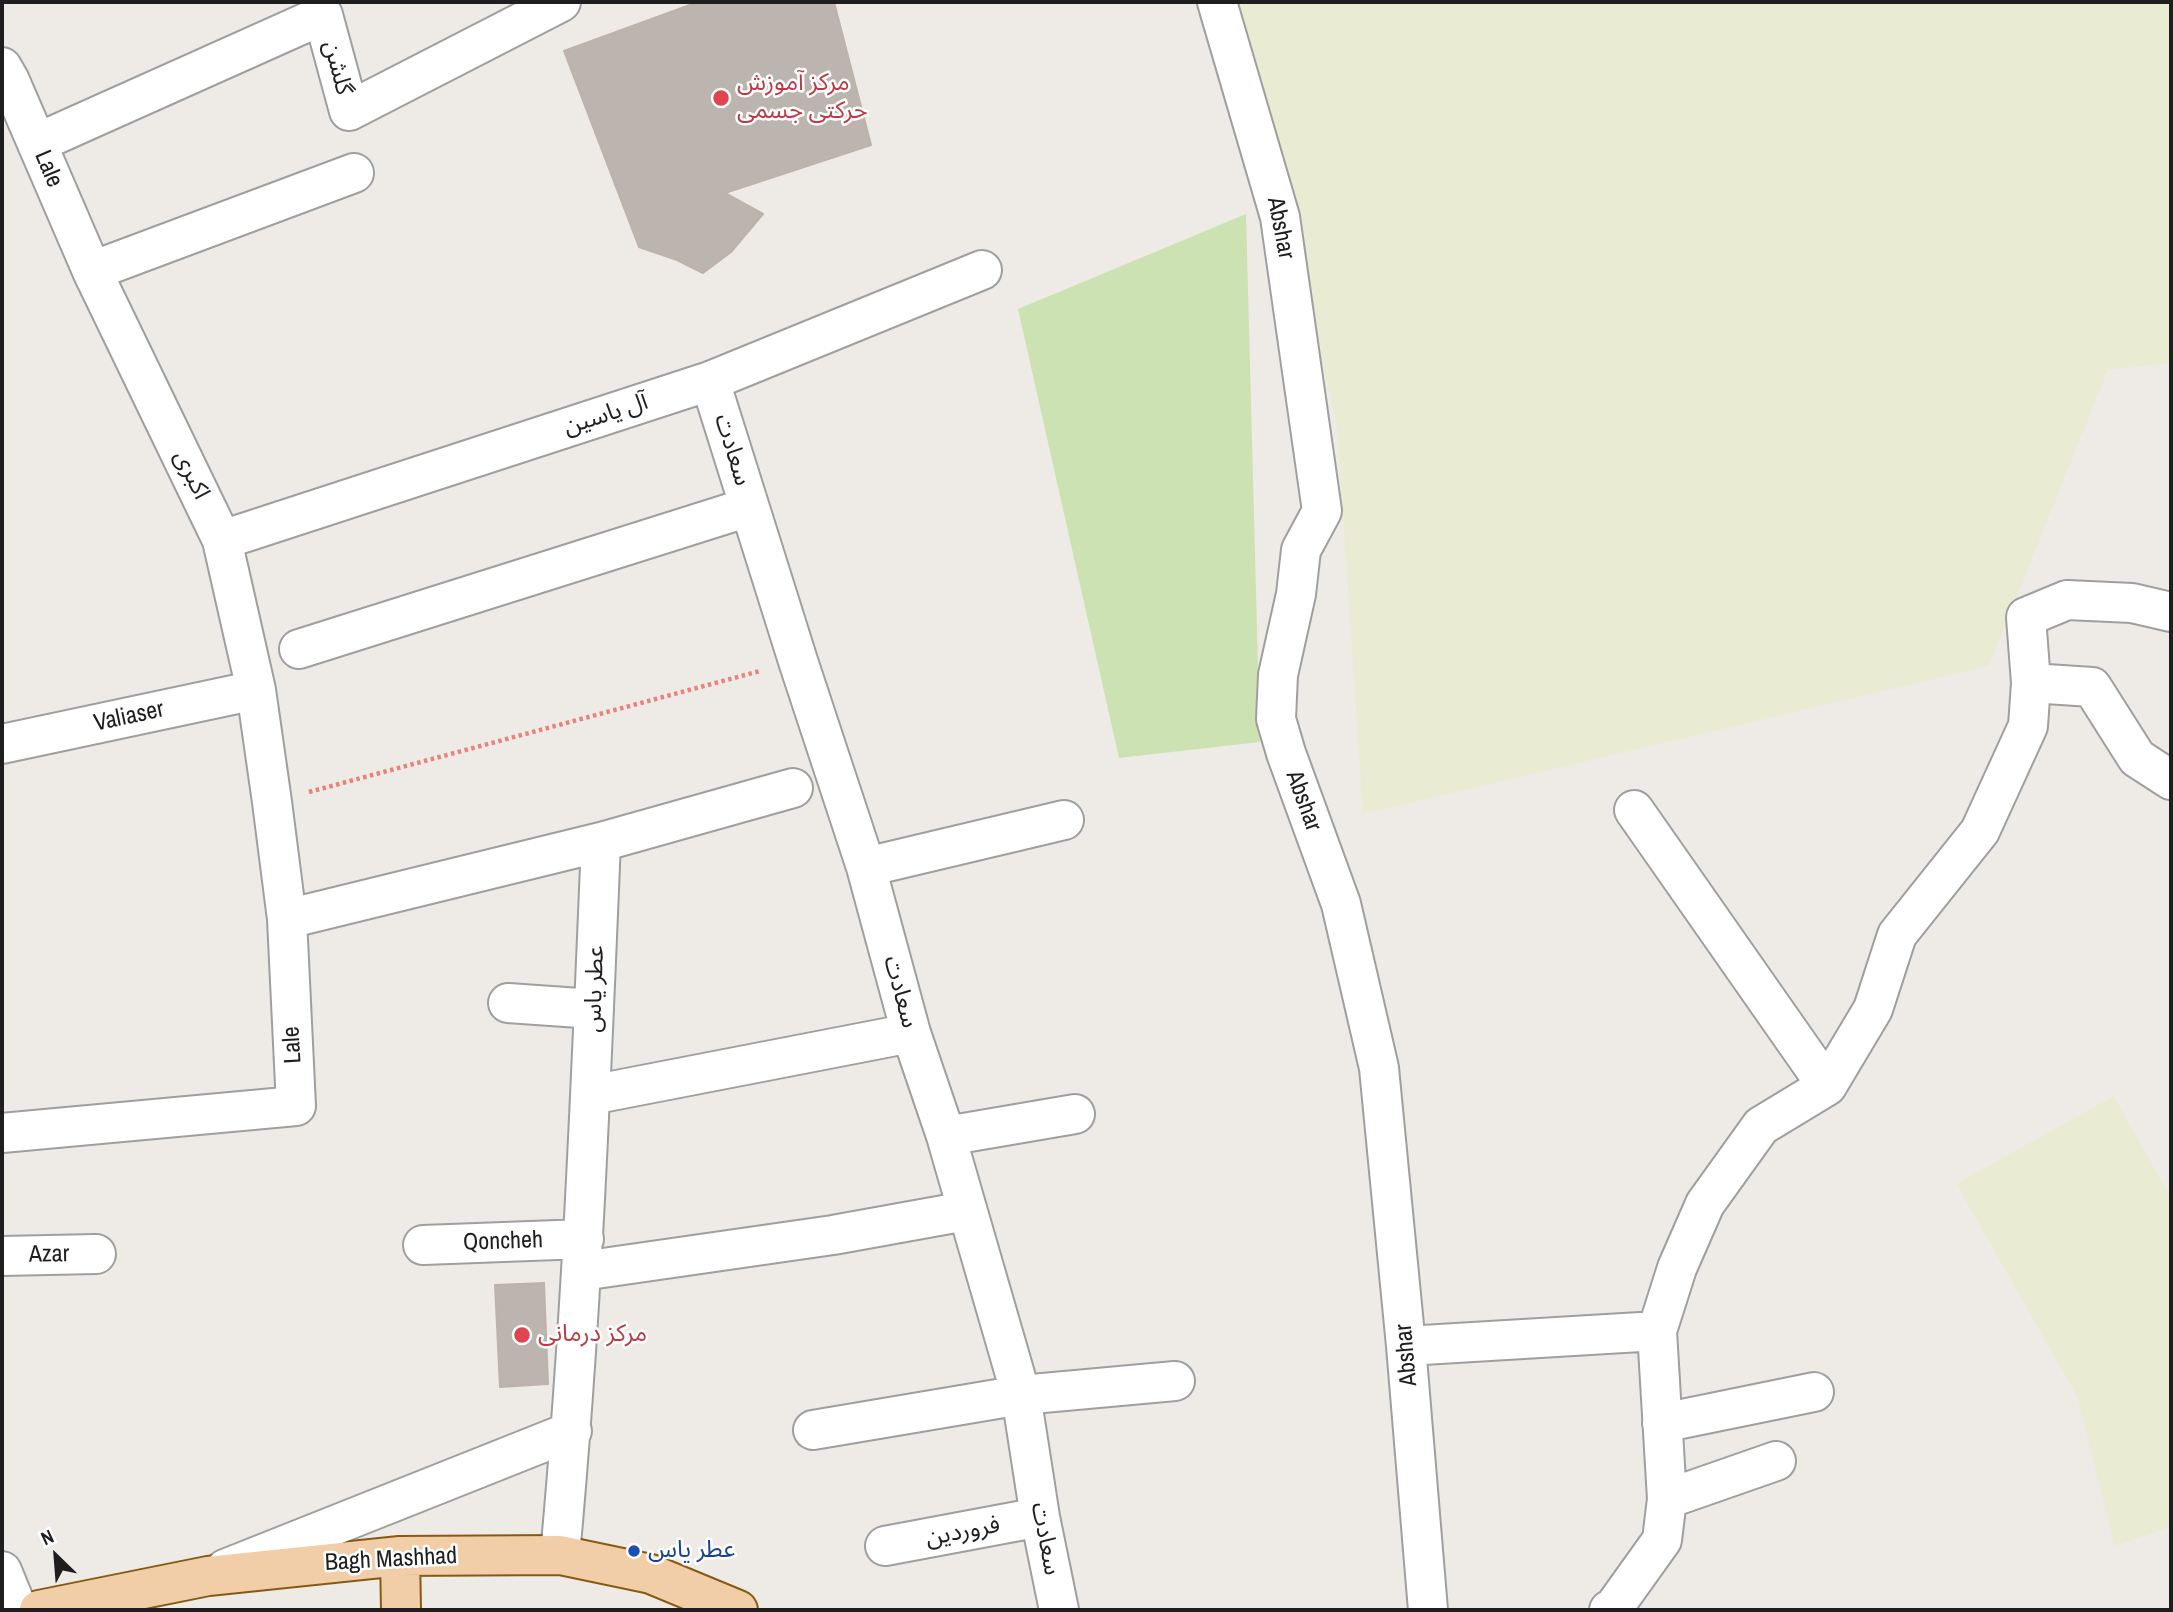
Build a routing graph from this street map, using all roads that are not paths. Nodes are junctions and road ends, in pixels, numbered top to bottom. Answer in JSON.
{"nodes":[{"id":1,"x":561,"y":2,"type":"edge"},
{"id":2,"x":1217,"y":2,"type":"edge"},
{"id":3,"x":2,"y":67,"type":"edge"},
{"id":4,"x":37,"y":143,"type":"junction"},
{"id":5,"x":354,"y":173,"type":"dead end"},
{"id":6,"x":982,"y":270,"type":"dead end"},
{"id":7,"x":92,"y":271,"type":"junction"},
{"id":8,"x":710,"y":381,"type":"junction"},
{"id":9,"x":749,"y":508,"type":"junction"},
{"id":10,"x":222,"y":540,"type":"junction"},
{"id":11,"x":2171,"y":612,"type":"edge"},
{"id":12,"x":299,"y":649,"type":"dead end"},
{"id":13,"x":2031,"y":683,"type":"junction"},
{"id":14,"x":256,"y":690,"type":"junction"},
{"id":15,"x":2,"y":744,"type":"edge"},
{"id":16,"x":2171,"y":780,"type":"edge"},
{"id":17,"x":793,"y":788,"type":"dead end"},
{"id":18,"x":1634,"y":810,"type":"dead end"},
{"id":19,"x":1064,"y":820,"type":"dead end"},
{"id":20,"x":601,"y":842,"type":"junction"},
{"id":21,"x":866,"y":867,"type":"junction"},
{"id":22,"x":287,"y":919,"type":"junction"},
{"id":23,"x":508,"y":1003,"type":"dead end"},
{"id":24,"x":594,"y":1009,"type":"junction"},
{"id":25,"x":911,"y":1034,"type":"junction"},
{"id":26,"x":1827,"y":1086,"type":"junction"},
{"id":27,"x":592,"y":1096,"type":"junction"},
{"id":28,"x":1075,"y":1114,"type":"dead end"},
{"id":29,"x":2,"y":1133,"type":"edge"},
{"id":30,"x":946,"y":1136,"type":"junction"},
{"id":31,"x":967,"y":1212,"type":"junction"},
{"id":32,"x":423,"y":1244,"type":"dead end"},
{"id":33,"x":96,"y":1254,"type":"dead end"},
{"id":34,"x":583,"y":1255,"type":"junction"},
{"id":35,"x":2,"y":1256,"type":"edge"},
{"id":36,"x":1657,"y":1331,"type":"junction"},
{"id":37,"x":1406,"y":1346,"type":"junction"},
{"id":38,"x":1175,"y":1381,"type":"dead end"},
{"id":39,"x":1814,"y":1392,"type":"dead end"},
{"id":40,"x":1021,"y":1395,"type":"junction"},
{"id":41,"x":1662,"y":1423,"type":"junction"},
{"id":42,"x":813,"y":1430,"type":"dead end"},
{"id":43,"x":572,"y":1431,"type":"junction"},
{"id":44,"x":1776,"y":1461,"type":"dead end"},
{"id":45,"x":1667,"y":1499,"type":"junction"},
{"id":46,"x":1041,"y":1517,"type":"junction"},
{"id":47,"x":885,"y":1546,"type":"dead end"},
{"id":48,"x":400,"y":1556,"type":"junction"},
{"id":49,"x":560,"y":1556,"type":"junction"},
{"id":50,"x":2,"y":1571,"type":"edge"},
{"id":51,"x":208,"y":1576,"type":"junction"},
{"id":52,"x":18,"y":1610,"type":"edge"},
{"id":53,"x":39,"y":1610,"type":"edge"},
{"id":54,"x":401,"y":1610,"type":"edge"},
{"id":55,"x":738,"y":1610,"type":"edge"},
{"id":56,"x":1059,"y":1610,"type":"edge"},
{"id":57,"x":1428,"y":1610,"type":"edge"},
{"id":58,"x":1609,"y":1610,"type":"edge"}],
"edges":[{"from":1,"to":4,"type":"street","name":"گلشن"},
{"from":2,"to":37,"type":"street","name":"Abshar"},
{"from":3,"to":4,"type":"street","name":"Lale"},
{"from":4,"to":7,"type":"street","name":"Lale"},
{"from":5,"to":7,"type":"street"},
{"from":6,"to":8,"type":"street","name":"آل یاسین"},
{"from":7,"to":10,"type":"street","name":"اکبری"},
{"from":8,"to":9,"type":"street","name":"سعادت"},
{"from":8,"to":10,"type":"street","name":"آل یاسین"},
{"from":9,"to":12,"type":"street"},
{"from":9,"to":21,"type":"street","name":"سعادت"},
{"from":10,"to":14,"type":"street","name":"اکبری"},
{"from":11,"to":13,"type":"street"},
{"from":13,"to":16,"type":"street"},
{"from":13,"to":26,"type":"street"},
{"from":14,"to":15,"type":"street","name":"Valiaser"},
{"from":14,"to":22,"type":"street","name":"Lale"},
{"from":17,"to":20,"type":"street"},
{"from":18,"to":26,"type":"street"},
{"from":19,"to":21,"type":"street"},
{"from":20,"to":22,"type":"street"},
{"from":20,"to":24,"type":"street","name":"عطر یاس"},
{"from":21,"to":25,"type":"street","name":"سعادت"},
{"from":22,"to":29,"type":"street","name":"Lale"},
{"from":23,"to":24,"type":"street"},
{"from":24,"to":27,"type":"street","name":"عطر یاس"},
{"from":25,"to":27,"type":"street"},
{"from":25,"to":30,"type":"street","name":"سعادت"},
{"from":26,"to":36,"type":"street"},
{"from":27,"to":34,"type":"street","name":"عطر یاس"},
{"from":28,"to":30,"type":"street"},
{"from":30,"to":31,"type":"street","name":"سعادت"},
{"from":31,"to":34,"type":"street","name":"Qoncheh"},
{"from":31,"to":40,"type":"street","name":"سعادت"},
{"from":32,"to":34,"type":"street","name":"Qoncheh"},
{"from":33,"to":35,"type":"street","name":"Azar"},
{"from":34,"to":43,"type":"street","name":"عطر یاس"},
{"from":36,"to":37,"type":"street"},
{"from":36,"to":41,"type":"street"},
{"from":37,"to":57,"type":"street","name":"Abshar"},
{"from":38,"to":40,"type":"street"},
{"from":39,"to":41,"type":"street"},
{"from":40,"to":42,"type":"street"},
{"from":40,"to":46,"type":"street","name":"سعادت"},
{"from":41,"to":45,"type":"street"},
{"from":43,"to":49,"type":"street","name":"عطر یاس"},
{"from":43,"to":51,"type":"street"},
{"from":44,"to":45,"type":"street"},
{"from":45,"to":58,"type":"street"},
{"from":46,"to":47,"type":"street","name":"فروردین"},
{"from":46,"to":56,"type":"street","name":"سعادت"},
{"from":48,"to":49,"type":"main road","name":"Bagh Mashhad"},
{"from":48,"to":51,"type":"main road","name":"Bagh Mashhad"},
{"from":48,"to":54,"type":"main road"},
{"from":49,"to":55,"type":"main road","name":"Bagh Mashhad"},
{"from":50,"to":52,"type":"street"},
{"from":51,"to":53,"type":"main road","name":"Bagh Mashhad"}]}
